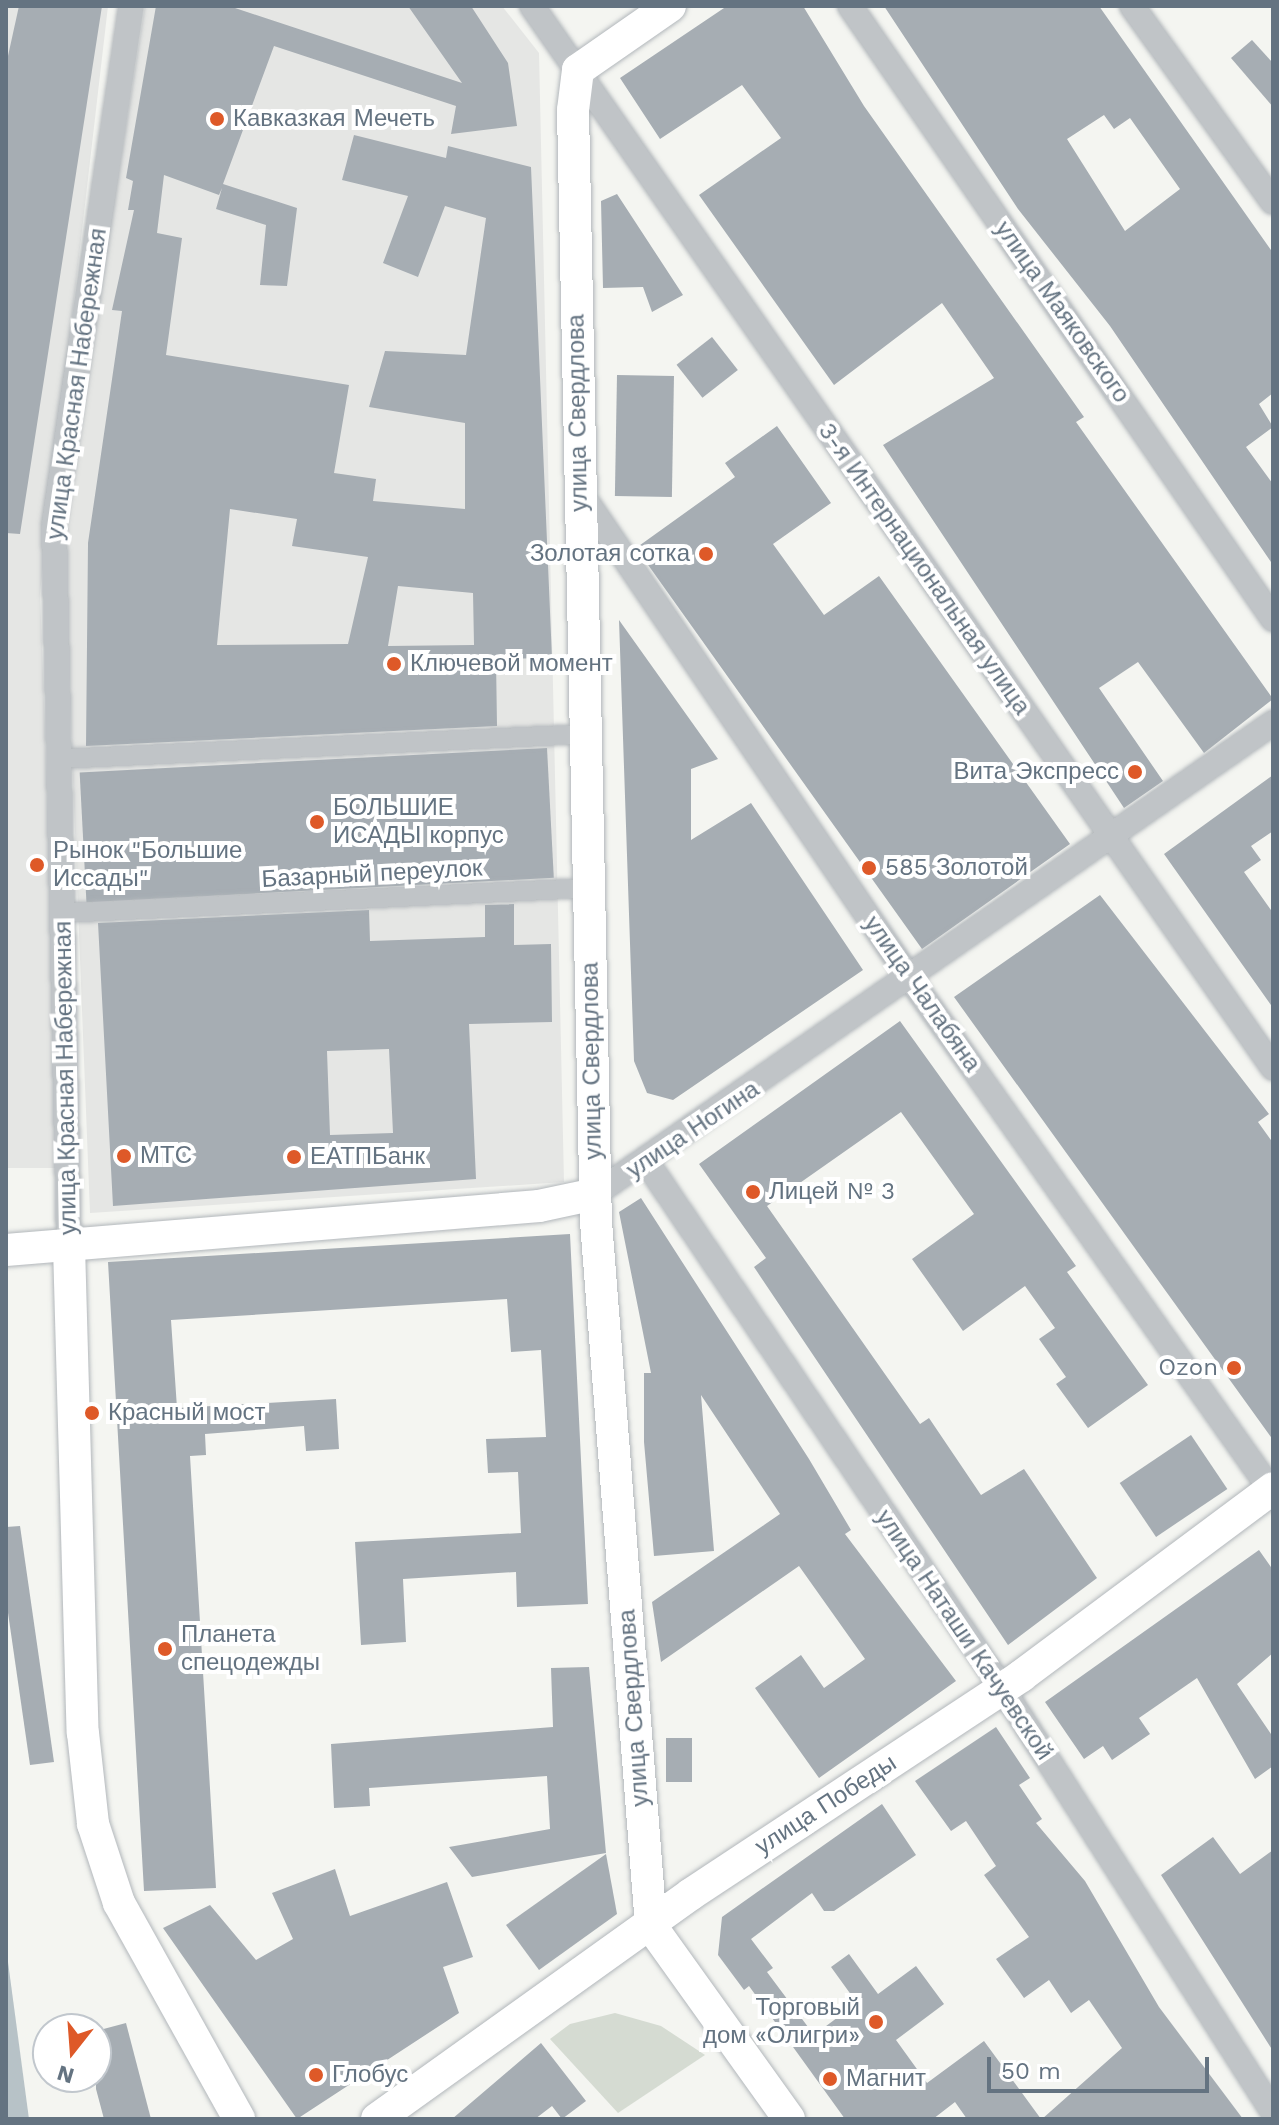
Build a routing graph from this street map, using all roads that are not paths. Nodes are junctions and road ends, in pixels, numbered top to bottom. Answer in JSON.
{"nodes":[{"id":1,"x":131,"y":6,"type":"edge"},
{"id":2,"x":532,"y":6,"type":"edge"},
{"id":3,"x":670,"y":6,"type":"edge"},
{"id":4,"x":850,"y":6,"type":"edge"},
{"id":5,"x":1132,"y":6,"type":"edge"},
{"id":6,"x":578,"y":70,"type":"junction"},
{"id":7,"x":1273,"y":202,"type":"edge"},
{"id":8,"x":579,"y":490,"type":"junction"},
{"id":9,"x":1273,"y":619,"type":"edge"},
{"id":10,"x":1273,"y":723,"type":"edge"},
{"id":11,"x":585,"y":734,"type":"junction"},
{"id":12,"x":59,"y":759,"type":"junction"},
{"id":13,"x":1111,"y":838,"type":"junction"},
{"id":14,"x":588,"y":888,"type":"junction"},
{"id":15,"x":62,"y":913,"type":"junction"},
{"id":16,"x":911,"y":980,"type":"junction"},
{"id":17,"x":1273,"y":1068,"type":"edge"},
{"id":18,"x":648,"y":1164,"type":"junction"},
{"id":19,"x":595,"y":1194,"type":"junction"},
{"id":20,"x":69,"y":1246,"type":"junction"},
{"id":21,"x":6,"y":1250,"type":"edge"},
{"id":22,"x":1272,"y":1490,"type":"edge"},
{"id":23,"x":1002,"y":1688,"type":"junction"},
{"id":24,"x":651,"y":1926,"type":"junction"},
{"id":25,"x":1273,"y":2112,"type":"edge"},
{"id":26,"x":239,"y":2119,"type":"edge"},
{"id":27,"x":377,"y":2119,"type":"edge"},
{"id":28,"x":789,"y":2119,"type":"edge"}],
"edges":[{"from":1,"to":12,"type":"street","name":"улица Красная Набережная"},
{"from":2,"to":6,"type":"street","name":"3-я Интернациональная улица"},
{"from":3,"to":6,"type":"main road"},
{"from":4,"to":9,"type":"street","name":"улица Маяковского"},
{"from":5,"to":7,"type":"street"},
{"from":6,"to":8,"type":"main road","name":"улица Свердлова"},
{"from":6,"to":13,"type":"street","name":"3-я Интернациональная улица"},
{"from":8,"to":11,"type":"main road","name":"улица Свердлова"},
{"from":8,"to":16,"type":"street","name":"улица Чалабяна"},
{"from":10,"to":13,"type":"street","name":"улица Ногина"},
{"from":11,"to":12,"type":"street"},
{"from":11,"to":14,"type":"main road","name":"улица Свердлова"},
{"from":12,"to":15,"type":"street","name":"улица Красная Набережная"},
{"from":13,"to":16,"type":"street","name":"улица Ногина"},
{"from":13,"to":17,"type":"street","name":"3-я Интернациональная улица"},
{"from":14,"to":15,"type":"street","name":"Базарный переулок"},
{"from":14,"to":19,"type":"main road","name":"улица Свердлова"},
{"from":15,"to":20,"type":"street","name":"улица Красная Набережная"},
{"from":16,"to":18,"type":"street","name":"улица Ногина"},
{"from":16,"to":22,"type":"street","name":"улица Чалабяна"},
{"from":18,"to":19,"type":"street","name":"улица Ногина"},
{"from":18,"to":23,"type":"street","name":"улица Наташи Качуевской"},
{"from":19,"to":20,"type":"main road","name":"улица Ногина"},
{"from":19,"to":24,"type":"main road","name":"улица Свердлова"},
{"from":20,"to":21,"type":"main road","name":"улица Ногина"},
{"from":20,"to":26,"type":"main road","name":"улица Красная Набережная"},
{"from":22,"to":23,"type":"main road","name":"улица Победы"},
{"from":23,"to":24,"type":"main road","name":"улица Победы"},
{"from":23,"to":25,"type":"street","name":"улица Наташи Качуевской"},
{"from":24,"to":27,"type":"main road","name":"улица Победы"},
{"from":24,"to":28,"type":"main road"}]}
